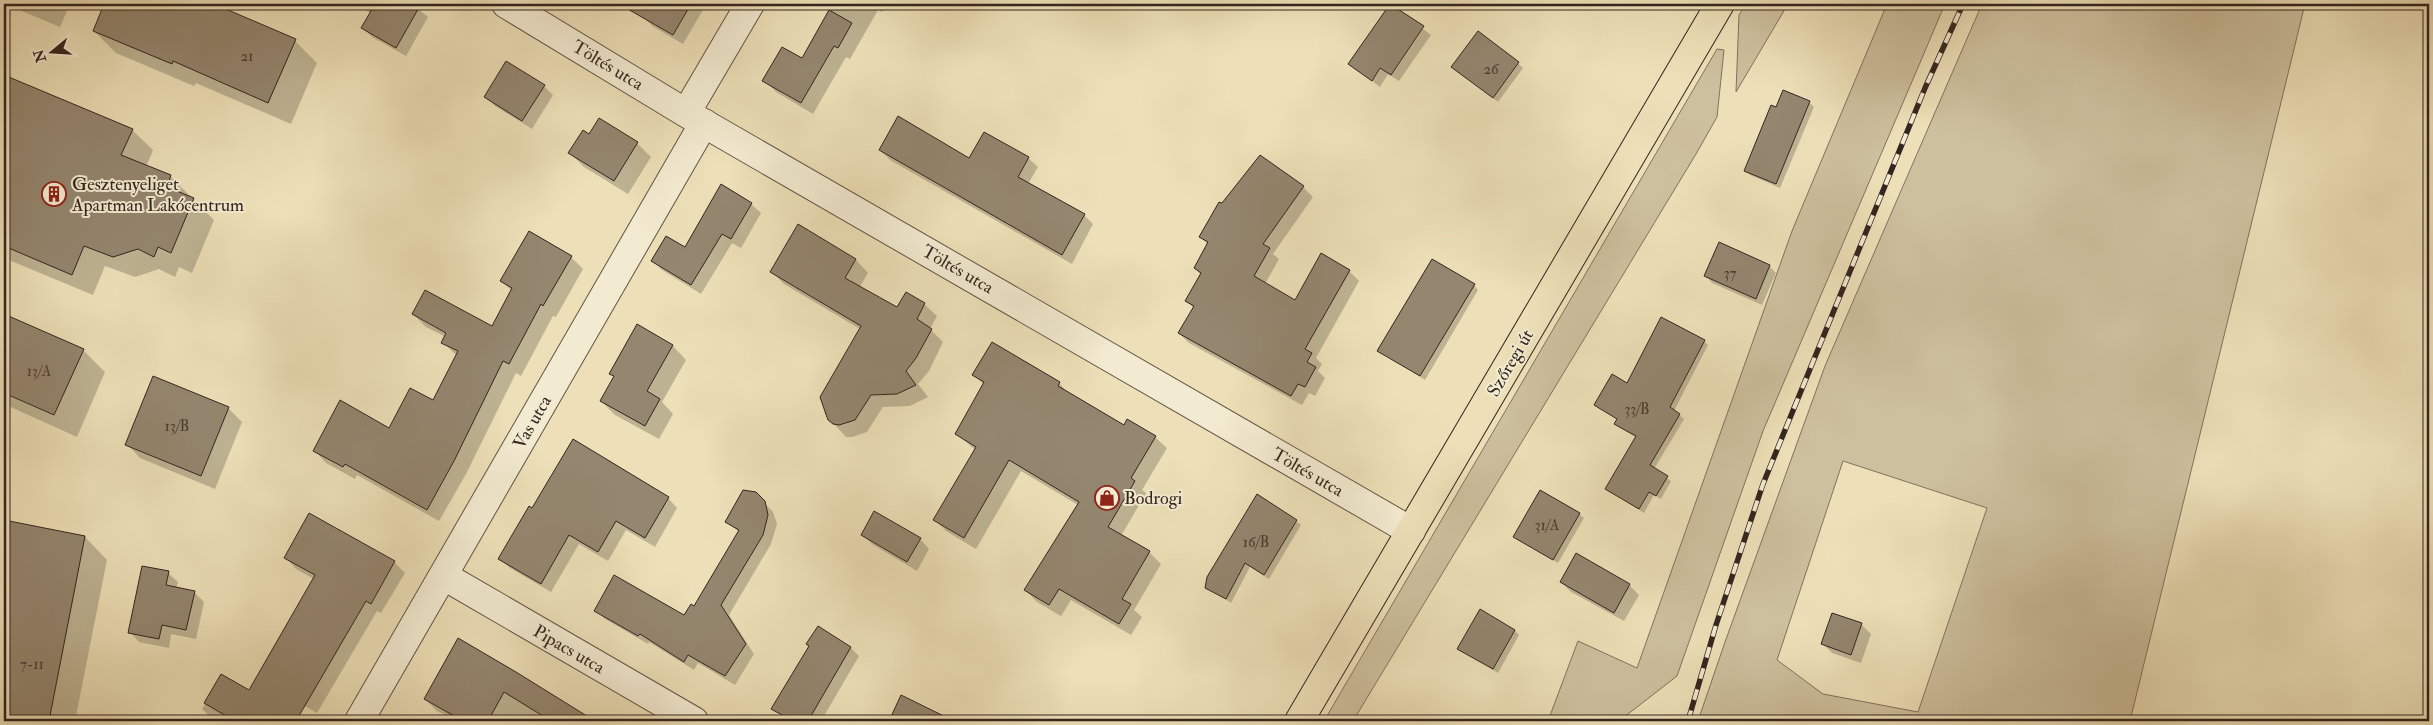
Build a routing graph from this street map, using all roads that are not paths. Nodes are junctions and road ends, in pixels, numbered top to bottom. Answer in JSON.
{"nodes":[{"id":1,"x":506,"y":4,"type":"edge"},
{"id":2,"x":750,"y":4,"type":"edge"},
{"id":3,"x":1720,"y":4,"type":"edge"},
{"id":4,"x":695,"y":118,"type":"junction"},
{"id":5,"x":1411,"y":531,"type":"junction"},
{"id":6,"x":444,"y":576,"type":"junction"},
{"id":7,"x":359,"y":721,"type":"edge"},
{"id":8,"x":694,"y":721,"type":"edge"},
{"id":9,"x":1299,"y":721,"type":"edge"}],
"edges":[{"from":1,"to":4,"type":"street","name":"Töltés utca"},
{"from":2,"to":4,"type":"street","name":"Vas utca"},
{"from":3,"to":5,"type":"main road","name":"Szőregi út"},
{"from":4,"to":5,"type":"street","name":"Töltés utca"},
{"from":4,"to":6,"type":"street","name":"Vas utca"},
{"from":5,"to":9,"type":"main road","name":"Szőregi út"},
{"from":6,"to":7,"type":"street","name":"Vas utca"},
{"from":6,"to":8,"type":"street","name":"Pipacs utca"}]}
